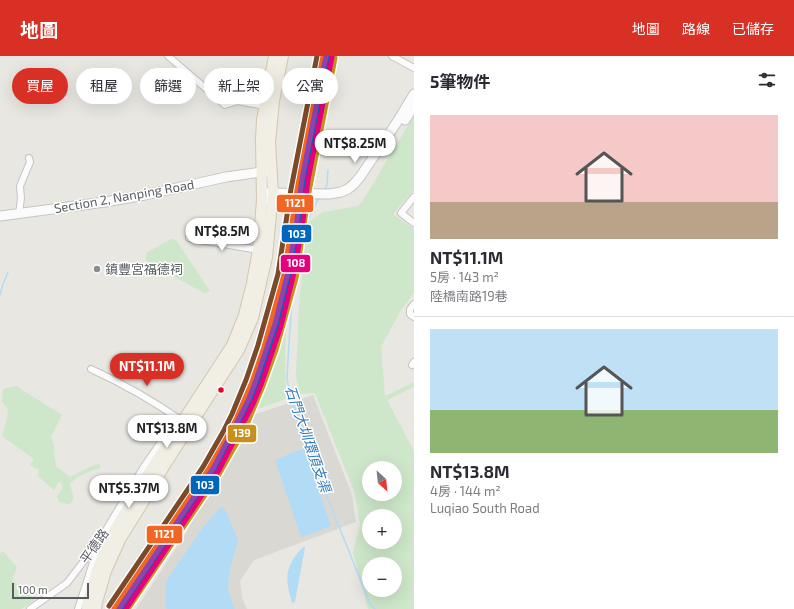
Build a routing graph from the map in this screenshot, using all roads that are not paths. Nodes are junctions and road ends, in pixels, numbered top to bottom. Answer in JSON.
{"nodes":[{"id":1,"x":168,"y":56,"type":"edge"},
{"id":2,"x":274,"y":56,"type":"edge"},
{"id":3,"x":283,"y":56,"type":"edge"},
{"id":4,"x":392,"y":56,"type":"edge"},
{"id":5,"x":414,"y":68,"type":"edge"},
{"id":6,"x":414,"y":94,"type":"edge"},
{"id":7,"x":414,"y":106,"type":"edge"},
{"id":8,"x":269,"y":107,"type":"junction"},
{"id":9,"x":29,"y":158,"type":"dead end"},
{"id":10,"x":267,"y":171,"type":"junction"},
{"id":11,"x":267,"y":197,"type":"junction"},
{"id":12,"x":414,"y":197,"type":"edge"},
{"id":13,"x":19,"y":214,"type":"junction"},
{"id":14,"x":0,"y":216,"type":"edge"},
{"id":15,"x":414,"y":223,"type":"edge"},
{"id":16,"x":188,"y":238,"type":"dead end"},
{"id":17,"x":258,"y":250,"type":"junction"},
{"id":18,"x":414,"y":304,"type":"edge"},
{"id":19,"x":414,"y":316,"type":"edge"},
{"id":20,"x":91,"y":369,"type":"dead end"},
{"id":21,"x":186,"y":423,"type":"junction"},
{"id":22,"x":161,"y":462,"type":"junction"},
{"id":23,"x":100,"y":540,"type":"junction"},
{"id":24,"x":30,"y":609,"type":"edge"},
{"id":25,"x":78,"y":609,"type":"edge"},
{"id":26,"x":87,"y":609,"type":"edge"},
{"id":27,"x":96,"y":609,"type":"edge"}],
"edges":[{"from":1,"to":8,"type":"street"},
{"from":2,"to":8,"type":"main road"},
{"from":3,"to":8,"type":"main road"},
{"from":4,"to":5,"type":"street"},
{"from":6,"to":11,"type":"street"},
{"from":7,"to":11,"type":"street"},
{"from":8,"to":10,"type":"main road"},
{"from":9,"to":13,"type":"street"},
{"from":10,"to":11,"type":"main road"},
{"from":10,"to":13,"type":"street","name":"Section 2, Nanping Road"},
{"from":11,"to":17,"type":"main road"},
{"from":11,"to":21,"type":"main road"},
{"from":12,"to":15,"type":"street"},
{"from":13,"to":14,"type":"street","name":"Section 2, Nanping Road"},
{"from":16,"to":17,"type":"street"},
{"from":17,"to":21,"type":"main road"},
{"from":18,"to":19,"type":"street"},
{"from":20,"to":21,"type":"street"},
{"from":21,"to":22,"type":"main road"},
{"from":21,"to":23,"type":"street","name":"平德路"},
{"from":22,"to":26,"type":"main road"},
{"from":22,"to":27,"type":"main road"},
{"from":23,"to":24,"type":"street","name":"平德路"},
{"from":23,"to":25,"type":"street"}]}
